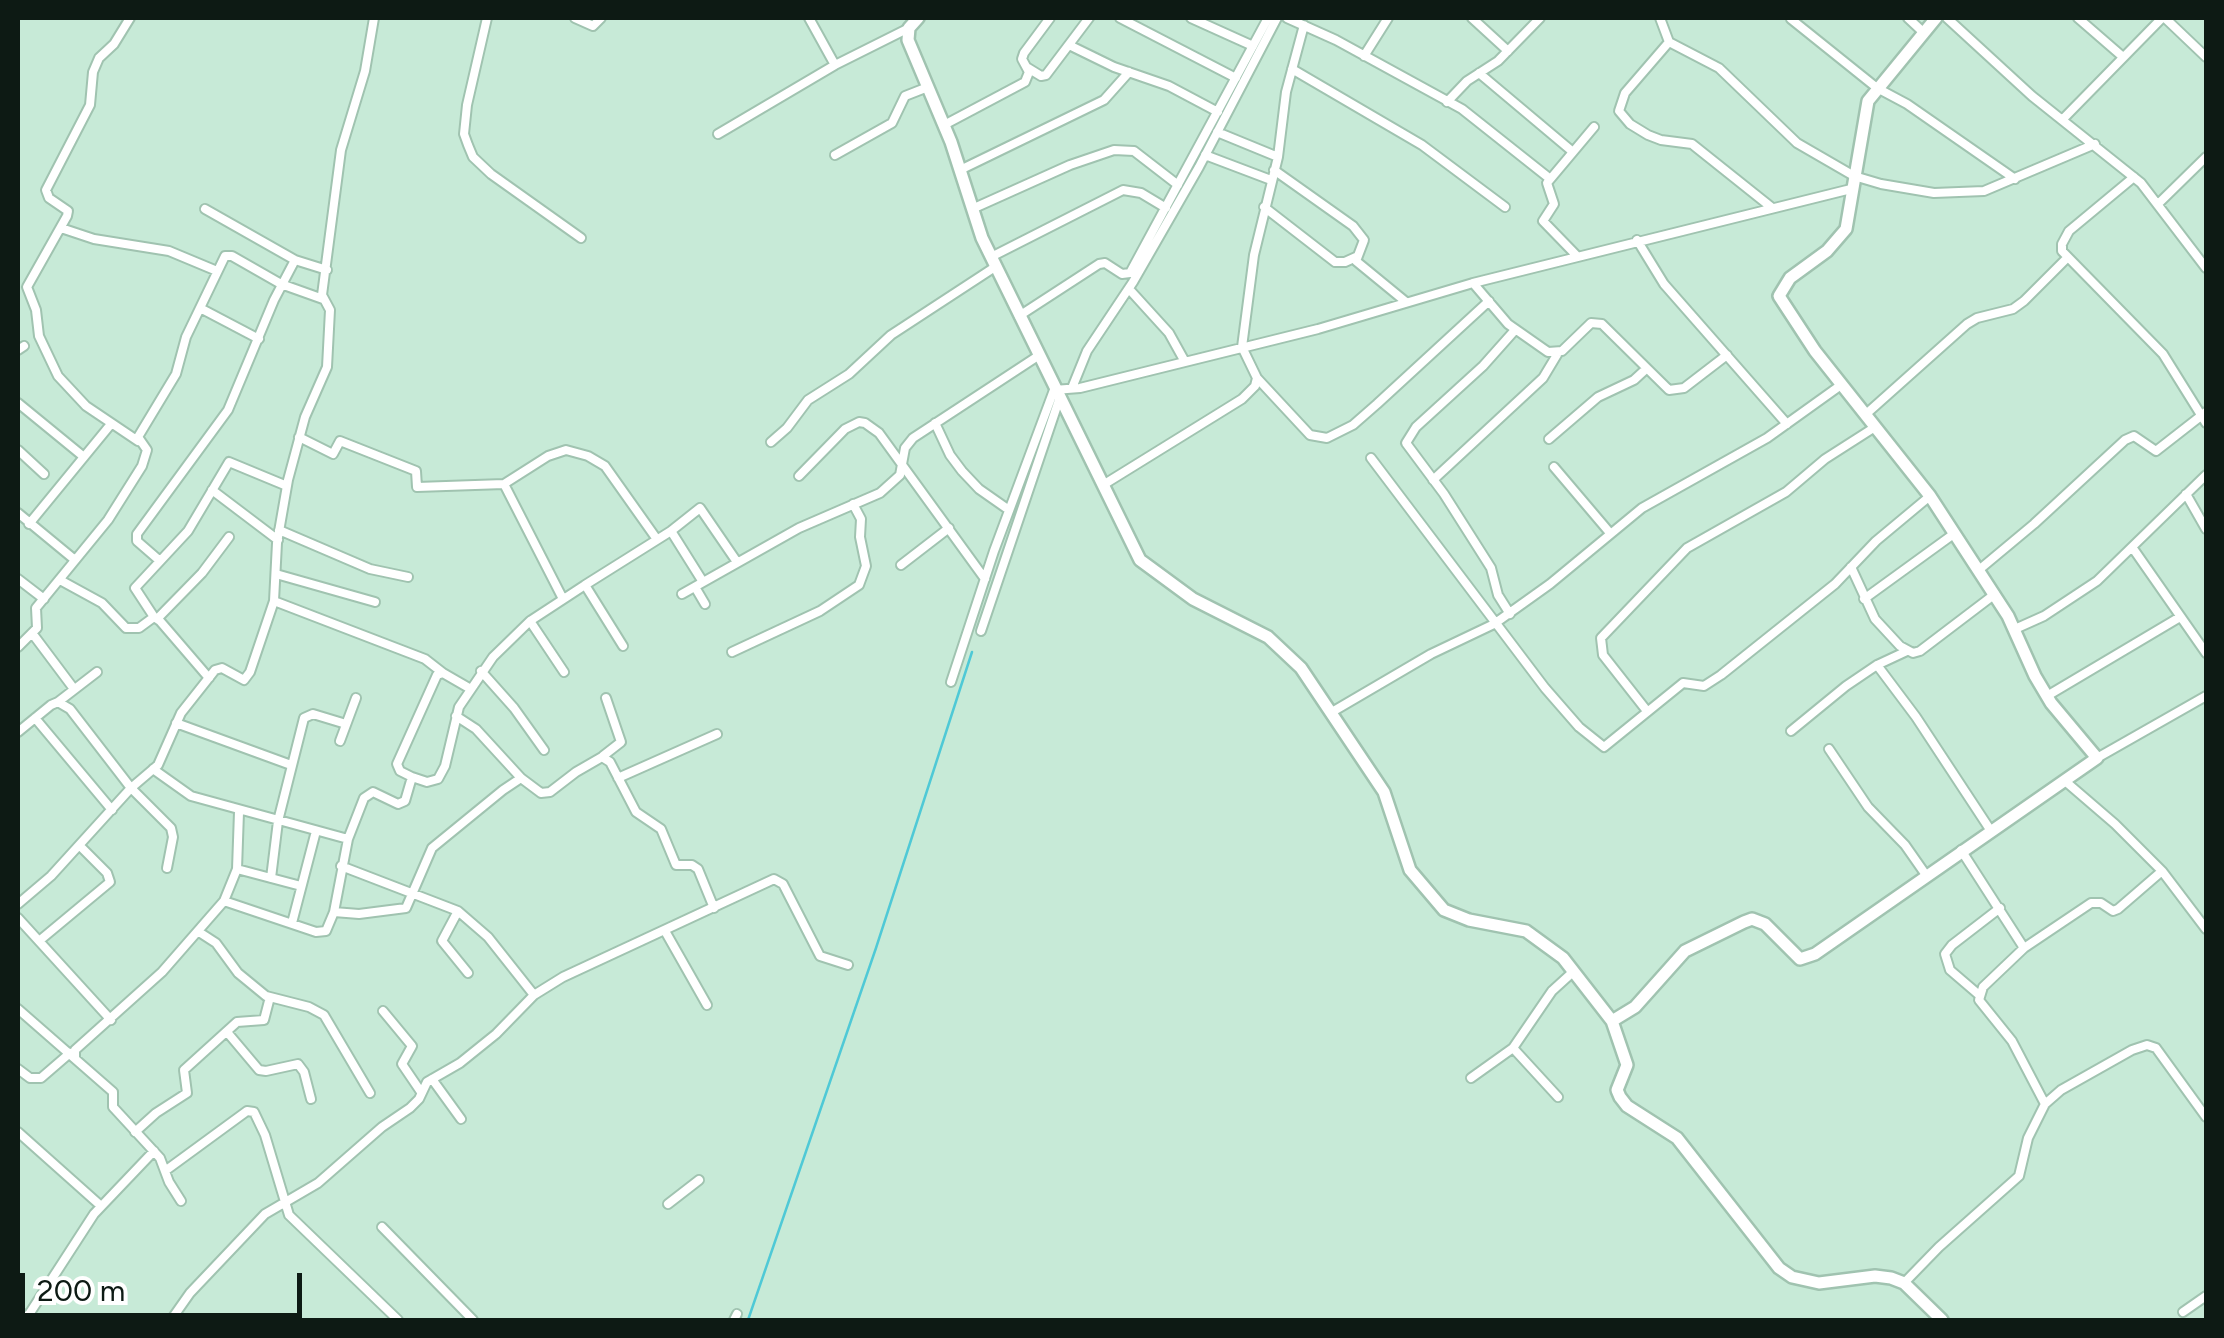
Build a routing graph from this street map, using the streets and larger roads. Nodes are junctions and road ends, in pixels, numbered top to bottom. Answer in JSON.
{"nodes":[{"id":1,"x":130,"y":18,"type":"edge"},
{"id":2,"x":374,"y":18,"type":"edge"},
{"id":3,"x":487,"y":18,"type":"edge"},
{"id":4,"x":576,"y":18,"type":"edge"},
{"id":5,"x":601,"y":18,"type":"edge"},
{"id":6,"x":809,"y":18,"type":"edge"},
{"id":7,"x":1050,"y":18,"type":"edge"},
{"id":8,"x":1089,"y":18,"type":"edge"},
{"id":9,"x":1120,"y":18,"type":"edge"},
{"id":10,"x":1192,"y":18,"type":"edge"},
{"id":11,"x":1268,"y":18,"type":"edge"},
{"id":12,"x":1277,"y":18,"type":"edge"},
{"id":13,"x":1286,"y":18,"type":"edge"},
{"id":14,"x":1388,"y":18,"type":"edge"},
{"id":15,"x":1472,"y":18,"type":"edge"},
{"id":16,"x":1540,"y":18,"type":"edge"},
{"id":17,"x":1660,"y":18,"type":"edge"},
{"id":18,"x":1908,"y":18,"type":"edge"},
{"id":19,"x":1936,"y":18,"type":"edge"},
{"id":20,"x":1947,"y":18,"type":"edge"},
{"id":21,"x":2078,"y":18,"type":"edge"},
{"id":22,"x":2164,"y":18,"type":"edge"},
{"id":23,"x":1791,"y":19,"type":"edge"},
{"id":24,"x":913,"y":23,"type":"edge"},
{"id":25,"x":1304,"y":25,"type":"junction"},
{"id":26,"x":1923,"y":32,"type":"junction"},
{"id":27,"x":1669,"y":42,"type":"junction"},
{"id":28,"x":1069,"y":45,"type":"junction"},
{"id":29,"x":1253,"y":46,"type":"junction"},
{"id":30,"x":1508,"y":52,"type":"junction"},
{"id":31,"x":1364,"y":56,"type":"junction"},
{"id":32,"x":2122,"y":57,"type":"junction"},
{"id":33,"x":2206,"y":57,"type":"edge"},
{"id":34,"x":835,"y":65,"type":"junction"},
{"id":35,"x":1028,"y":68,"type":"junction"},
{"id":36,"x":1292,"y":69,"type":"junction"},
{"id":37,"x":1129,"y":72,"type":"junction"},
{"id":38,"x":1478,"y":73,"type":"junction"},
{"id":39,"x":1236,"y":78,"type":"junction"},
{"id":40,"x":928,"y":87,"type":"junction"},
{"id":41,"x":1876,"y":88,"type":"junction"},
{"id":42,"x":1447,"y":102,"type":"junction"},
{"id":43,"x":1218,"y":112,"type":"junction"},
{"id":44,"x":2062,"y":120,"type":"junction"},
{"id":45,"x":944,"y":125,"type":"junction"},
{"id":46,"x":1594,"y":127,"type":"dead end"},
{"id":47,"x":1217,"y":132,"type":"junction"},
{"id":48,"x":718,"y":134,"type":"dead end"},
{"id":49,"x":2095,"y":144,"type":"junction"},
{"id":50,"x":1573,"y":152,"type":"junction"},
{"id":51,"x":835,"y":155,"type":"dead end"},
{"id":52,"x":1206,"y":155,"type":"junction"},
{"id":53,"x":1278,"y":156,"type":"junction"},
{"id":54,"x":2206,"y":157,"type":"edge"},
{"id":55,"x":960,"y":170,"type":"junction"},
{"id":56,"x":1272,"y":175,"type":"junction"},
{"id":57,"x":2134,"y":176,"type":"junction"},
{"id":58,"x":1550,"y":178,"type":"junction"},
{"id":59,"x":2016,"y":179,"type":"junction"},
{"id":60,"x":1852,"y":182,"type":"junction"},
{"id":61,"x":1178,"y":185,"type":"junction"},
{"id":62,"x":2158,"y":204,"type":"junction"},
{"id":63,"x":1771,"y":206,"type":"junction"},
{"id":64,"x":1264,"y":207,"type":"junction"},
{"id":65,"x":1166,"y":208,"type":"junction"},
{"id":66,"x":1505,"y":208,"type":"dead end"},
{"id":67,"x":204,"y":209,"type":"dead end"},
{"id":68,"x":972,"y":209,"type":"junction"},
{"id":69,"x":61,"y":228,"type":"junction"},
{"id":70,"x":581,"y":238,"type":"dead end"},
{"id":71,"x":1637,"y":240,"type":"junction"},
{"id":72,"x":1356,"y":256,"type":"junction"},
{"id":73,"x":1577,"y":256,"type":"junction"},
{"id":74,"x":2067,"y":258,"type":"junction"},
{"id":75,"x":295,"y":260,"type":"junction"},
{"id":76,"x":993,"y":262,"type":"junction"},
{"id":77,"x":2206,"y":267,"type":"edge"},
{"id":78,"x":326,"y":270,"type":"junction"},
{"id":79,"x":217,"y":271,"type":"junction"},
{"id":80,"x":1473,"y":283,"type":"junction"},
{"id":81,"x":281,"y":284,"type":"junction"},
{"id":82,"x":27,"y":287,"type":"junction"},
{"id":83,"x":1129,"y":288,"type":"junction"},
{"id":84,"x":18,"y":297,"type":"edge"},
{"id":85,"x":323,"y":299,"type":"junction"},
{"id":86,"x":1489,"y":301,"type":"junction"},
{"id":87,"x":1406,"y":302,"type":"junction"},
{"id":88,"x":200,"y":308,"type":"junction"},
{"id":89,"x":1018,"y":316,"type":"junction"},
{"id":90,"x":1515,"y":330,"type":"junction"},
{"id":91,"x":259,"y":339,"type":"junction"},
{"id":92,"x":1242,"y":347,"type":"junction"},
{"id":93,"x":1558,"y":353,"type":"junction"},
{"id":94,"x":1727,"y":355,"type":"junction"},
{"id":95,"x":1038,"y":356,"type":"junction"},
{"id":96,"x":1184,"y":360,"type":"junction"},
{"id":97,"x":1646,"y":369,"type":"junction"},
{"id":98,"x":1257,"y":378,"type":"junction"},
{"id":99,"x":1841,"y":386,"type":"junction"},
{"id":100,"x":1072,"y":388,"type":"junction"},
{"id":101,"x":1057,"y":395,"type":"junction"},
{"id":102,"x":18,"y":403,"type":"edge"},
{"id":103,"x":1865,"y":415,"type":"junction"},
{"id":104,"x":2205,"y":417,"type":"edge"},
{"id":105,"x":935,"y":423,"type":"junction"},
{"id":106,"x":111,"y":424,"type":"junction"},
{"id":107,"x":1787,"y":424,"type":"junction"},
{"id":108,"x":1875,"y":427,"type":"junction"},
{"id":109,"x":299,"y":437,"type":"junction"},
{"id":110,"x":1549,"y":438,"type":"dead end"},
{"id":111,"x":138,"y":441,"type":"junction"},
{"id":112,"x":771,"y":442,"type":"dead end"},
{"id":113,"x":18,"y":450,"type":"edge"},
{"id":114,"x":84,"y":457,"type":"junction"},
{"id":115,"x":1370,"y":458,"type":"dead end"},
{"id":116,"x":1554,"y":467,"type":"dead end"},
{"id":117,"x":904,"y":469,"type":"junction"},
{"id":118,"x":44,"y":474,"type":"dead end"},
{"id":119,"x":2206,"y":475,"type":"edge"},
{"id":120,"x":798,"y":476,"type":"dead end"},
{"id":121,"x":1433,"y":480,"type":"junction"},
{"id":122,"x":504,"y":484,"type":"junction"},
{"id":123,"x":1103,"y":485,"type":"junction"},
{"id":124,"x":287,"y":486,"type":"junction"},
{"id":125,"x":212,"y":490,"type":"junction"},
{"id":126,"x":2186,"y":494,"type":"junction"},
{"id":127,"x":1930,"y":496,"type":"junction"},
{"id":128,"x":853,"y":504,"type":"junction"},
{"id":129,"x":1009,"y":510,"type":"junction"},
{"id":130,"x":18,"y":513,"type":"edge"},
{"id":131,"x":29,"y":524,"type":"junction"},
{"id":132,"x":949,"y":528,"type":"junction"},
{"id":133,"x":2206,"y":529,"type":"edge"},
{"id":134,"x":671,"y":531,"type":"junction"},
{"id":135,"x":1610,"y":533,"type":"junction"},
{"id":136,"x":1956,"y":533,"type":"junction"},
{"id":137,"x":278,"y":535,"type":"junction"},
{"id":138,"x":229,"y":536,"type":"dead end"},
{"id":139,"x":656,"y":538,"type":"junction"},
{"id":140,"x":2132,"y":547,"type":"junction"},
{"id":141,"x":75,"y":560,"type":"junction"},
{"id":142,"x":160,"y":561,"type":"junction"},
{"id":143,"x":737,"y":562,"type":"junction"},
{"id":144,"x":901,"y":565,"type":"dead end"},
{"id":145,"x":1851,"y":568,"type":"junction"},
{"id":146,"x":1980,"y":569,"type":"junction"},
{"id":147,"x":276,"y":574,"type":"junction"},
{"id":148,"x":408,"y":578,"type":"dead end"},
{"id":149,"x":18,"y":579,"type":"edge"},
{"id":150,"x":985,"y":579,"type":"junction"},
{"id":151,"x":60,"y":580,"type":"junction"},
{"id":152,"x":585,"y":584,"type":"junction"},
{"id":153,"x":699,"y":584,"type":"junction"},
{"id":154,"x":682,"y":594,"type":"dead end"},
{"id":155,"x":1995,"y":594,"type":"junction"},
{"id":156,"x":44,"y":598,"type":"junction"},
{"id":157,"x":563,"y":599,"type":"junction"},
{"id":158,"x":1864,"y":599,"type":"junction"},
{"id":159,"x":274,"y":602,"type":"junction"},
{"id":160,"x":375,"y":602,"type":"dead end"},
{"id":161,"x":705,"y":604,"type":"dead end"},
{"id":162,"x":1510,"y":614,"type":"junction"},
{"id":163,"x":155,"y":618,"type":"junction"},
{"id":164,"x":2180,"y":618,"type":"junction"},
{"id":165,"x":530,"y":621,"type":"junction"},
{"id":166,"x":1494,"y":624,"type":"junction"},
{"id":167,"x":2015,"y":629,"type":"junction"},
{"id":168,"x":981,"y":631,"type":"dead end"},
{"id":169,"x":32,"y":633,"type":"junction"},
{"id":170,"x":623,"y":646,"type":"dead end"},
{"id":171,"x":18,"y":648,"type":"edge"},
{"id":172,"x":1907,"y":651,"type":"junction"},
{"id":173,"x":732,"y":652,"type":"dead end"},
{"id":174,"x":2206,"y":653,"type":"edge"},
{"id":175,"x":1877,"y":666,"type":"junction"},
{"id":176,"x":481,"y":671,"type":"junction"},
{"id":177,"x":97,"y":672,"type":"dead end"},
{"id":178,"x":443,"y":672,"type":"junction"},
{"id":179,"x":564,"y":672,"type":"dead end"},
{"id":180,"x":209,"y":678,"type":"junction"},
{"id":181,"x":952,"y":682,"type":"dead end"},
{"id":182,"x":469,"y":688,"type":"junction"},
{"id":183,"x":74,"y":690,"type":"junction"},
{"id":184,"x":2047,"y":696,"type":"junction"},
{"id":185,"x":356,"y":698,"type":"dead end"},
{"id":186,"x":606,"y":698,"type":"dead end"},
{"id":187,"x":2205,"y":699,"type":"edge"},
{"id":188,"x":58,"y":702,"type":"junction"},
{"id":189,"x":1647,"y":711,"type":"junction"},
{"id":190,"x":1332,"y":712,"type":"junction"},
{"id":191,"x":456,"y":716,"type":"junction"},
{"id":192,"x":36,"y":718,"type":"junction"},
{"id":193,"x":176,"y":723,"type":"junction"},
{"id":194,"x":346,"y":724,"type":"junction"},
{"id":195,"x":1792,"y":731,"type":"dead end"},
{"id":196,"x":18,"y":732,"type":"edge"},
{"id":197,"x":717,"y":734,"type":"dead end"},
{"id":198,"x":340,"y":741,"type":"dead end"},
{"id":199,"x":1829,"y":749,"type":"dead end"},
{"id":200,"x":544,"y":750,"type":"dead end"},
{"id":201,"x":602,"y":757,"type":"junction"},
{"id":202,"x":2097,"y":758,"type":"junction"},
{"id":203,"x":292,"y":765,"type":"junction"},
{"id":204,"x":152,"y":770,"type":"junction"},
{"id":205,"x":412,"y":777,"type":"junction"},
{"id":206,"x":521,"y":778,"type":"junction"},
{"id":207,"x":618,"y":778,"type":"junction"},
{"id":208,"x":2065,"y":781,"type":"junction"},
{"id":209,"x":131,"y":788,"type":"junction"},
{"id":210,"x":112,"y":810,"type":"junction"},
{"id":211,"x":240,"y":812,"type":"junction"},
{"id":212,"x":278,"y":821,"type":"junction"},
{"id":213,"x":316,"y":831,"type":"junction"},
{"id":214,"x":1991,"y":831,"type":"junction"},
{"id":215,"x":348,"y":838,"type":"junction"},
{"id":216,"x":80,"y":846,"type":"junction"},
{"id":217,"x":1961,"y":850,"type":"junction"},
{"id":218,"x":341,"y":866,"type":"junction"},
{"id":219,"x":167,"y":868,"type":"dead end"},
{"id":220,"x":237,"y":869,"type":"junction"},
{"id":221,"x":2162,"y":871,"type":"junction"},
{"id":222,"x":1926,"y":875,"type":"junction"},
{"id":223,"x":271,"y":878,"type":"junction"},
{"id":224,"x":302,"y":886,"type":"junction"},
{"id":225,"x":414,"y":892,"type":"junction"},
{"id":226,"x":224,"y":901,"type":"junction"},
{"id":227,"x":18,"y":904,"type":"edge"},
{"id":228,"x":714,"y":908,"type":"junction"},
{"id":229,"x":2000,"y":908,"type":"junction"},
{"id":230,"x":458,"y":911,"type":"junction"},
{"id":231,"x":334,"y":912,"type":"junction"},
{"id":232,"x":18,"y":918,"type":"edge"},
{"id":233,"x":292,"y":924,"type":"junction"},
{"id":234,"x":2206,"y":928,"type":"edge"},
{"id":235,"x":664,"y":931,"type":"junction"},
{"id":236,"x":200,"y":932,"type":"junction"},
{"id":237,"x":39,"y":942,"type":"junction"},
{"id":238,"x":2024,"y":948,"type":"junction"},
{"id":239,"x":848,"y":965,"type":"dead end"},
{"id":240,"x":1574,"y":971,"type":"junction"},
{"id":241,"x":468,"y":973,"type":"dead end"},
{"id":242,"x":1978,"y":994,"type":"junction"},
{"id":243,"x":534,"y":995,"type":"junction"},
{"id":244,"x":270,"y":997,"type":"junction"},
{"id":245,"x":706,"y":1005,"type":"dead end"},
{"id":246,"x":18,"y":1009,"type":"edge"},
{"id":247,"x":383,"y":1010,"type":"dead end"},
{"id":248,"x":112,"y":1020,"type":"junction"},
{"id":249,"x":1612,"y":1021,"type":"junction"},
{"id":250,"x":227,"y":1032,"type":"junction"},
{"id":251,"x":1513,"y":1048,"type":"junction"},
{"id":252,"x":73,"y":1056,"type":"junction"},
{"id":253,"x":18,"y":1069,"type":"edge"},
{"id":254,"x":432,"y":1078,"type":"junction"},
{"id":255,"x":1471,"y":1078,"type":"dead end"},
{"id":256,"x":422,"y":1092,"type":"junction"},
{"id":257,"x":370,"y":1093,"type":"dead end"},
{"id":258,"x":1558,"y":1097,"type":"dead end"},
{"id":259,"x":311,"y":1099,"type":"dead end"},
{"id":260,"x":2044,"y":1104,"type":"junction"},
{"id":261,"x":2206,"y":1117,"type":"edge"},
{"id":262,"x":461,"y":1119,"type":"dead end"},
{"id":263,"x":18,"y":1132,"type":"edge"},
{"id":264,"x":135,"y":1132,"type":"junction"},
{"id":265,"x":154,"y":1151,"type":"junction"},
{"id":266,"x":165,"y":1171,"type":"junction"},
{"id":267,"x":699,"y":1180,"type":"dead end"},
{"id":268,"x":182,"y":1201,"type":"dead end"},
{"id":269,"x":282,"y":1202,"type":"junction"},
{"id":270,"x":668,"y":1204,"type":"dead end"},
{"id":271,"x":101,"y":1206,"type":"junction"},
{"id":272,"x":382,"y":1227,"type":"dead end"},
{"id":273,"x":1904,"y":1283,"type":"junction"},
{"id":274,"x":2206,"y":1296,"type":"edge"},
{"id":275,"x":2184,"y":1312,"type":"dead end"},
{"id":276,"x":24,"y":1318,"type":"edge"},
{"id":277,"x":171,"y":1320,"type":"edge"},
{"id":278,"x":398,"y":1320,"type":"edge"},
{"id":279,"x":473,"y":1320,"type":"edge"},
{"id":280,"x":1942,"y":1320,"type":"edge"}],
"edges":[{"from":1,"to":69,"type":"street"},
{"from":2,"to":78,"type":"street"},
{"from":3,"to":70,"type":"street"},
{"from":4,"to":5,"type":"street"},
{"from":6,"to":34,"type":"street"},
{"from":7,"to":35,"type":"street"},
{"from":8,"to":28,"type":"street"},
{"from":9,"to":39,"type":"street"},
{"from":10,"to":29,"type":"street"},
{"from":11,"to":29,"type":"street"},
{"from":12,"to":47,"type":"street"},
{"from":13,"to":25,"type":"street"},
{"from":14,"to":31,"type":"street"},
{"from":15,"to":30,"type":"street"},
{"from":16,"to":30,"type":"street"},
{"from":17,"to":27,"type":"street"},
{"from":18,"to":26,"type":"street"},
{"from":19,"to":26,"type":"street"},
{"from":20,"to":44,"type":"street"},
{"from":21,"to":32,"type":"street"},
{"from":22,"to":32,"type":"street"},
{"from":22,"to":33,"type":"street"},
{"from":23,"to":41,"type":"street"},
{"from":24,"to":34,"type":"street"},
{"from":24,"to":40,"type":"street"},
{"from":25,"to":31,"type":"street"},
{"from":25,"to":36,"type":"street"},
{"from":26,"to":41,"type":"street"},
{"from":27,"to":60,"type":"street"},
{"from":27,"to":63,"type":"street"},
{"from":28,"to":35,"type":"street"},
{"from":28,"to":37,"type":"street"},
{"from":29,"to":39,"type":"street"},
{"from":30,"to":38,"type":"street"},
{"from":31,"to":42,"type":"street"},
{"from":32,"to":44,"type":"street"},
{"from":34,"to":48,"type":"street"},
{"from":35,"to":45,"type":"street"},
{"from":36,"to":53,"type":"street"},
{"from":36,"to":66,"type":"street"},
{"from":37,"to":43,"type":"street"},
{"from":37,"to":55,"type":"street"},
{"from":38,"to":42,"type":"street"},
{"from":38,"to":50,"type":"street"},
{"from":39,"to":43,"type":"street"},
{"from":40,"to":45,"type":"street"},
{"from":40,"to":51,"type":"street"},
{"from":41,"to":59,"type":"street"},
{"from":41,"to":60,"type":"street"},
{"from":42,"to":58,"type":"street"},
{"from":43,"to":61,"type":"street"},
{"from":44,"to":49,"type":"street"},
{"from":45,"to":55,"type":"street"},
{"from":46,"to":50,"type":"street"},
{"from":47,"to":52,"type":"street"},
{"from":47,"to":53,"type":"street"},
{"from":49,"to":57,"type":"street"},
{"from":49,"to":59,"type":"street"},
{"from":50,"to":58,"type":"street"},
{"from":52,"to":56,"type":"street"},
{"from":52,"to":83,"type":"street"},
{"from":53,"to":56,"type":"street"},
{"from":54,"to":62,"type":"street"},
{"from":55,"to":68,"type":"street"},
{"from":56,"to":64,"type":"street"},
{"from":56,"to":72,"type":"street"},
{"from":57,"to":62,"type":"street"},
{"from":57,"to":74,"type":"street"},
{"from":58,"to":73,"type":"street"},
{"from":59,"to":60,"type":"street"},
{"from":60,"to":63,"type":"street"},
{"from":60,"to":99,"type":"street"},
{"from":61,"to":65,"type":"street"},
{"from":61,"to":68,"type":"street"},
{"from":62,"to":77,"type":"street"},
{"from":63,"to":71,"type":"street"},
{"from":64,"to":72,"type":"street"},
{"from":64,"to":92,"type":"street"},
{"from":65,"to":76,"type":"street"},
{"from":65,"to":89,"type":"street"},
{"from":67,"to":75,"type":"street"},
{"from":68,"to":76,"type":"street"},
{"from":69,"to":79,"type":"street"},
{"from":69,"to":82,"type":"street"},
{"from":71,"to":73,"type":"street"},
{"from":71,"to":94,"type":"street"},
{"from":72,"to":87,"type":"street"},
{"from":73,"to":80,"type":"street"},
{"from":74,"to":103,"type":"street"},
{"from":74,"to":104,"type":"street"},
{"from":75,"to":78,"type":"street"},
{"from":75,"to":81,"type":"street"},
{"from":76,"to":89,"type":"street"},
{"from":76,"to":112,"type":"street"},
{"from":78,"to":85,"type":"street"},
{"from":79,"to":81,"type":"street"},
{"from":79,"to":88,"type":"street"},
{"from":80,"to":86,"type":"street"},
{"from":80,"to":87,"type":"street"},
{"from":81,"to":85,"type":"street"},
{"from":81,"to":91,"type":"street"},
{"from":82,"to":84,"type":"street"},
{"from":82,"to":106,"type":"street"},
{"from":83,"to":96,"type":"street"},
{"from":83,"to":100,"type":"street"},
{"from":85,"to":109,"type":"street"},
{"from":86,"to":90,"type":"street"},
{"from":86,"to":98,"type":"street"},
{"from":87,"to":92,"type":"street"},
{"from":88,"to":91,"type":"street"},
{"from":88,"to":111,"type":"street"},
{"from":89,"to":95,"type":"street"},
{"from":90,"to":93,"type":"street"},
{"from":90,"to":121,"type":"street"},
{"from":91,"to":142,"type":"street"},
{"from":92,"to":96,"type":"street"},
{"from":92,"to":98,"type":"street"},
{"from":93,"to":97,"type":"street"},
{"from":93,"to":121,"type":"street"},
{"from":94,"to":97,"type":"street"},
{"from":94,"to":107,"type":"street"},
{"from":95,"to":101,"type":"street"},
{"from":95,"to":105,"type":"street"},
{"from":96,"to":100,"type":"street"},
{"from":97,"to":110,"type":"street"},
{"from":98,"to":123,"type":"street"},
{"from":99,"to":103,"type":"street"},
{"from":99,"to":107,"type":"street"},
{"from":100,"to":101,"type":"street"},
{"from":101,"to":123,"type":"street"},
{"from":101,"to":129,"type":"street"},
{"from":101,"to":168,"type":"street"},
{"from":102,"to":114,"type":"street"},
{"from":103,"to":108,"type":"street"},
{"from":104,"to":146,"type":"street"},
{"from":105,"to":117,"type":"street"},
{"from":105,"to":129,"type":"street"},
{"from":106,"to":111,"type":"street"},
{"from":106,"to":114,"type":"street"},
{"from":107,"to":135,"type":"street"},
{"from":108,"to":127,"type":"street"},
{"from":108,"to":189,"type":"street"},
{"from":109,"to":122,"type":"street"},
{"from":109,"to":124,"type":"street"},
{"from":111,"to":141,"type":"street"},
{"from":113,"to":118,"type":"street"},
{"from":114,"to":131,"type":"street"},
{"from":115,"to":166,"type":"street"},
{"from":116,"to":135,"type":"street"},
{"from":117,"to":120,"type":"street"},
{"from":117,"to":128,"type":"street"},
{"from":117,"to":132,"type":"street"},
{"from":119,"to":126,"type":"street"},
{"from":121,"to":162,"type":"street"},
{"from":122,"to":139,"type":"street"},
{"from":122,"to":157,"type":"street"},
{"from":123,"to":190,"type":"street"},
{"from":124,"to":125,"type":"street"},
{"from":124,"to":137,"type":"street"},
{"from":125,"to":137,"type":"street"},
{"from":125,"to":142,"type":"street"},
{"from":126,"to":133,"type":"street"},
{"from":126,"to":140,"type":"street"},
{"from":127,"to":136,"type":"street"},
{"from":127,"to":145,"type":"street"},
{"from":128,"to":143,"type":"street"},
{"from":128,"to":173,"type":"street"},
{"from":129,"to":150,"type":"street"},
{"from":130,"to":131,"type":"street"},
{"from":131,"to":141,"type":"street"},
{"from":132,"to":144,"type":"street"},
{"from":132,"to":150,"type":"street"},
{"from":134,"to":139,"type":"street"},
{"from":134,"to":143,"type":"street"},
{"from":134,"to":153,"type":"street"},
{"from":135,"to":162,"type":"street"},
{"from":136,"to":146,"type":"street"},
{"from":136,"to":158,"type":"street"},
{"from":137,"to":147,"type":"street"},
{"from":137,"to":148,"type":"street"},
{"from":138,"to":163,"type":"street"},
{"from":139,"to":152,"type":"street"},
{"from":140,"to":164,"type":"street"},
{"from":140,"to":167,"type":"street"},
{"from":141,"to":151,"type":"street"},
{"from":142,"to":163,"type":"street"},
{"from":143,"to":153,"type":"street"},
{"from":145,"to":158,"type":"street"},
{"from":145,"to":189,"type":"street"},
{"from":146,"to":155,"type":"street"},
{"from":147,"to":159,"type":"street"},
{"from":147,"to":160,"type":"street"},
{"from":149,"to":156,"type":"street"},
{"from":150,"to":181,"type":"street"},
{"from":151,"to":156,"type":"street"},
{"from":151,"to":163,"type":"street"},
{"from":152,"to":157,"type":"street"},
{"from":152,"to":170,"type":"street"},
{"from":153,"to":154,"type":"street"},
{"from":153,"to":161,"type":"street"},
{"from":155,"to":167,"type":"street"},
{"from":155,"to":172,"type":"street"},
{"from":156,"to":169,"type":"street"},
{"from":157,"to":165,"type":"street"},
{"from":158,"to":172,"type":"street"},
{"from":159,"to":178,"type":"street"},
{"from":159,"to":180,"type":"street"},
{"from":162,"to":166,"type":"street"},
{"from":163,"to":180,"type":"street"},
{"from":164,"to":174,"type":"street"},
{"from":164,"to":184,"type":"street"},
{"from":165,"to":176,"type":"street"},
{"from":165,"to":179,"type":"street"},
{"from":166,"to":189,"type":"street"},
{"from":166,"to":190,"type":"street"},
{"from":167,"to":184,"type":"street"},
{"from":169,"to":171,"type":"street"},
{"from":169,"to":183,"type":"street"},
{"from":172,"to":175,"type":"street"},
{"from":175,"to":195,"type":"street"},
{"from":175,"to":214,"type":"street"},
{"from":176,"to":182,"type":"street"},
{"from":176,"to":200,"type":"street"},
{"from":177,"to":183,"type":"street"},
{"from":178,"to":182,"type":"street"},
{"from":178,"to":205,"type":"street"},
{"from":180,"to":193,"type":"street"},
{"from":182,"to":191,"type":"street"},
{"from":183,"to":188,"type":"street"},
{"from":184,"to":202,"type":"street"},
{"from":185,"to":194,"type":"street"},
{"from":186,"to":201,"type":"street"},
{"from":187,"to":202,"type":"street"},
{"from":188,"to":192,"type":"street"},
{"from":188,"to":209,"type":"street"},
{"from":190,"to":240,"type":"street"},
{"from":191,"to":205,"type":"street"},
{"from":191,"to":206,"type":"street"},
{"from":192,"to":196,"type":"street"},
{"from":192,"to":210,"type":"street"},
{"from":193,"to":203,"type":"street"},
{"from":193,"to":204,"type":"street"},
{"from":194,"to":198,"type":"street"},
{"from":194,"to":203,"type":"street"},
{"from":197,"to":207,"type":"street"},
{"from":199,"to":222,"type":"street"},
{"from":201,"to":206,"type":"street"},
{"from":201,"to":207,"type":"street"},
{"from":202,"to":208,"type":"street"},
{"from":203,"to":212,"type":"street"},
{"from":204,"to":209,"type":"street"},
{"from":204,"to":211,"type":"street"},
{"from":205,"to":215,"type":"street"},
{"from":206,"to":225,"type":"street"},
{"from":207,"to":228,"type":"street"},
{"from":208,"to":214,"type":"street"},
{"from":208,"to":221,"type":"street"},
{"from":209,"to":210,"type":"street"},
{"from":209,"to":219,"type":"street"},
{"from":210,"to":216,"type":"street"},
{"from":211,"to":212,"type":"street"},
{"from":211,"to":220,"type":"street"},
{"from":212,"to":213,"type":"street"},
{"from":212,"to":223,"type":"street"},
{"from":213,"to":215,"type":"street"},
{"from":213,"to":224,"type":"street"},
{"from":214,"to":217,"type":"street"},
{"from":215,"to":218,"type":"street"},
{"from":216,"to":227,"type":"street"},
{"from":216,"to":237,"type":"street"},
{"from":217,"to":222,"type":"street"},
{"from":217,"to":229,"type":"street"},
{"from":218,"to":225,"type":"street"},
{"from":218,"to":231,"type":"street"},
{"from":220,"to":223,"type":"street"},
{"from":220,"to":226,"type":"street"},
{"from":221,"to":234,"type":"street"},
{"from":221,"to":238,"type":"street"},
{"from":222,"to":249,"type":"street"},
{"from":223,"to":224,"type":"street"},
{"from":224,"to":233,"type":"street"},
{"from":225,"to":230,"type":"street"},
{"from":225,"to":231,"type":"street"},
{"from":226,"to":233,"type":"street"},
{"from":226,"to":236,"type":"street"},
{"from":228,"to":235,"type":"street"},
{"from":228,"to":239,"type":"street"},
{"from":229,"to":238,"type":"street"},
{"from":229,"to":242,"type":"street"},
{"from":230,"to":241,"type":"street"},
{"from":230,"to":243,"type":"street"},
{"from":231,"to":233,"type":"street"},
{"from":232,"to":237,"type":"street"},
{"from":235,"to":243,"type":"street"},
{"from":235,"to":245,"type":"street"},
{"from":236,"to":244,"type":"street"},
{"from":236,"to":248,"type":"street"},
{"from":237,"to":248,"type":"street"},
{"from":238,"to":242,"type":"street"},
{"from":240,"to":249,"type":"street"},
{"from":240,"to":251,"type":"street"},
{"from":242,"to":260,"type":"street"},
{"from":243,"to":254,"type":"street"},
{"from":244,"to":250,"type":"street"},
{"from":244,"to":257,"type":"street"},
{"from":246,"to":252,"type":"street"},
{"from":247,"to":256,"type":"street"},
{"from":248,"to":252,"type":"street"},
{"from":249,"to":273,"type":"street"},
{"from":250,"to":259,"type":"street"},
{"from":250,"to":264,"type":"street"},
{"from":251,"to":255,"type":"street"},
{"from":251,"to":258,"type":"street"},
{"from":252,"to":253,"type":"street"},
{"from":252,"to":264,"type":"street"},
{"from":254,"to":256,"type":"street"},
{"from":254,"to":262,"type":"street"},
{"from":256,"to":269,"type":"street"},
{"from":260,"to":261,"type":"street"},
{"from":260,"to":273,"type":"street"},
{"from":263,"to":271,"type":"street"},
{"from":264,"to":265,"type":"street"},
{"from":265,"to":266,"type":"street"},
{"from":265,"to":271,"type":"street"},
{"from":266,"to":268,"type":"street"},
{"from":266,"to":269,"type":"street"},
{"from":267,"to":270,"type":"street"},
{"from":269,"to":277,"type":"street"},
{"from":269,"to":278,"type":"street"},
{"from":271,"to":276,"type":"street"},
{"from":272,"to":279,"type":"street"},
{"from":273,"to":280,"type":"street"},
{"from":274,"to":275,"type":"street"}]}
